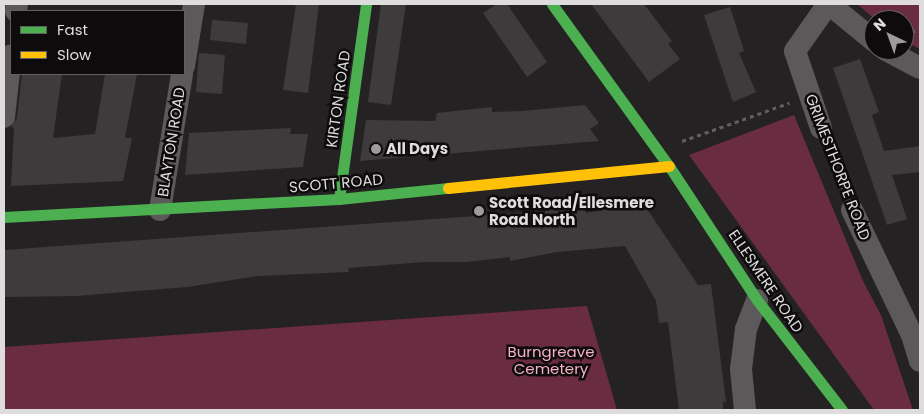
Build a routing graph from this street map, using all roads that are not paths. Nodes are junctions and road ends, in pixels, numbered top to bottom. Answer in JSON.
{"nodes":[{"id":1,"x":194,"y":4,"type":"edge"},
{"id":2,"x":366,"y":4,"type":"edge"},
{"id":3,"x":552,"y":4,"type":"edge"},
{"id":4,"x":828,"y":4,"type":"edge"},
{"id":5,"x":864,"y":33,"type":"edge"},
{"id":6,"x":185,"y":60,"type":"edge"},
{"id":7,"x":905,"y":60,"type":"edge"},
{"id":8,"x":10,"y":63,"type":"edge"},
{"id":9,"x":920,"y":68,"type":"edge"},
{"id":10,"x":182,"y":75,"type":"edge"},
{"id":11,"x":4,"y":117,"type":"edge"},
{"id":12,"x":821,"y":128,"type":"road end"},
{"id":13,"x":669,"y":166,"type":"junction"},
{"id":14,"x":339,"y":199,"type":"junction"},
{"id":15,"x":160,"y":210,"type":"junction"},
{"id":16,"x":852,"y":210,"type":"road end"},
{"id":17,"x":4,"y":216,"type":"edge"},
{"id":18,"x":757,"y":300,"type":"junction"},
{"id":19,"x":920,"y":361,"type":"edge"},
{"id":20,"x":745,"y":410,"type":"edge"},
{"id":21,"x":842,"y":410,"type":"edge"}],
"edges":[{"from":1,"to":6,"type":"street","name":"BLAYTON ROAD"},
{"from":2,"to":14,"type":"street","name":"KIRTON ROAD"},
{"from":3,"to":13,"type":"street","name":"ELLESMERE ROAD"},
{"from":4,"to":5,"type":"street"},
{"from":4,"to":12,"type":"street","name":"GRIMESTHORPE ROAD"},
{"from":7,"to":9,"type":"street"},
{"from":8,"to":11,"type":"street"},
{"from":10,"to":15,"type":"street","name":"BLAYTON ROAD"},
{"from":13,"to":14,"type":"street","name":"SCOTT ROAD"},
{"from":13,"to":18,"type":"street","name":"ELLESMERE ROAD"},
{"from":14,"to":15,"type":"street","name":"SCOTT ROAD"},
{"from":15,"to":17,"type":"street","name":"SCOTT ROAD"},
{"from":16,"to":19,"type":"street","name":"GRIMESTHORPE ROAD"},
{"from":18,"to":20,"type":"street"},
{"from":18,"to":21,"type":"street","name":"ELLESMERE ROAD"}]}
